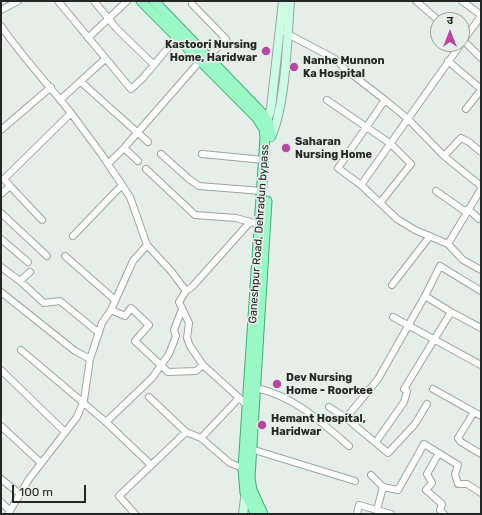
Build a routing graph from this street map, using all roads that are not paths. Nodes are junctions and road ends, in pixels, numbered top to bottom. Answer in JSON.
{"nodes":[{"id":1,"x":18,"y":1,"type":"edge"},
{"id":2,"x":58,"y":1,"type":"edge"},
{"id":3,"x":94,"y":1,"type":"edge"},
{"id":4,"x":126,"y":1,"type":"edge"},
{"id":5,"x":141,"y":1,"type":"edge"},
{"id":6,"x":154,"y":1,"type":"edge"},
{"id":7,"x":283,"y":1,"type":"edge"},
{"id":8,"x":290,"y":1,"type":"edge"},
{"id":9,"x":416,"y":1,"type":"edge"},
{"id":10,"x":462,"y":1,"type":"edge"},
{"id":11,"x":192,"y":4,"type":"dead end"},
{"id":12,"x":1,"y":10,"type":"edge"},
{"id":13,"x":430,"y":13,"type":"edge"},
{"id":14,"x":481,"y":17,"type":"edge"},
{"id":15,"x":109,"y":18,"type":"junction"},
{"id":16,"x":1,"y":26,"type":"edge"},
{"id":17,"x":470,"y":31,"type":"edge"},
{"id":18,"x":284,"y":32,"type":"junction"},
{"id":19,"x":177,"y":37,"type":"junction"},
{"id":20,"x":88,"y":38,"type":"junction"},
{"id":21,"x":470,"y":49,"type":"edge"},
{"id":22,"x":455,"y":52,"type":"edge"},
{"id":23,"x":481,"y":58,"type":"edge"},
{"id":24,"x":105,"y":59,"type":"junction"},
{"id":25,"x":204,"y":59,"type":"junction"},
{"id":26,"x":448,"y":61,"type":"junction"},
{"id":27,"x":153,"y":64,"type":"junction"},
{"id":28,"x":81,"y":82,"type":"junction"},
{"id":29,"x":51,"y":87,"type":"junction"},
{"id":30,"x":481,"y":89,"type":"edge"},
{"id":31,"x":60,"y":100,"type":"junction"},
{"id":32,"x":327,"y":100,"type":"dead end"},
{"id":33,"x":385,"y":100,"type":"junction"},
{"id":34,"x":466,"y":109,"type":"dead end"},
{"id":35,"x":71,"y":113,"type":"junction"},
{"id":36,"x":408,"y":119,"type":"junction"},
{"id":37,"x":266,"y":125,"type":"junction"},
{"id":38,"x":366,"y":125,"type":"junction"},
{"id":39,"x":1,"y":130,"type":"edge"},
{"id":40,"x":137,"y":133,"type":"junction"},
{"id":41,"x":271,"y":137,"type":"junction"},
{"id":42,"x":148,"y":142,"type":"dead end"},
{"id":43,"x":391,"y":144,"type":"junction"},
{"id":44,"x":124,"y":148,"type":"junction"},
{"id":45,"x":481,"y":152,"type":"edge"},
{"id":46,"x":161,"y":154,"type":"dead end"},
{"id":47,"x":202,"y":154,"type":"dead end"},
{"id":48,"x":444,"y":156,"type":"junction"},
{"id":49,"x":264,"y":160,"type":"junction"},
{"id":50,"x":138,"y":161,"type":"dead end"},
{"id":51,"x":108,"y":164,"type":"junction"},
{"id":52,"x":146,"y":169,"type":"dead end"},
{"id":53,"x":3,"y":177,"type":"edge"},
{"id":54,"x":122,"y":185,"type":"junction"},
{"id":55,"x":361,"y":185,"type":"junction"},
{"id":56,"x":10,"y":186,"type":"junction"},
{"id":57,"x":481,"y":186,"type":"edge"},
{"id":58,"x":481,"y":189,"type":"edge"},
{"id":59,"x":262,"y":191,"type":"junction"},
{"id":60,"x":436,"y":191,"type":"dead end"},
{"id":61,"x":1,"y":194,"type":"edge"},
{"id":62,"x":380,"y":203,"type":"junction"},
{"id":63,"x":468,"y":209,"type":"junction"},
{"id":64,"x":1,"y":213,"type":"edge"},
{"id":65,"x":480,"y":218,"type":"edge"},
{"id":66,"x":42,"y":220,"type":"dead end"},
{"id":67,"x":255,"y":223,"type":"junction"},
{"id":68,"x":73,"y":236,"type":"dead end"},
{"id":69,"x":430,"y":236,"type":"junction"},
{"id":70,"x":1,"y":239,"type":"edge"},
{"id":71,"x":448,"y":244,"type":"junction"},
{"id":72,"x":147,"y":245,"type":"junction"},
{"id":73,"x":47,"y":256,"type":"dead end"},
{"id":74,"x":65,"y":256,"type":"dead end"},
{"id":75,"x":28,"y":262,"type":"dead end"},
{"id":76,"x":1,"y":267,"type":"edge"},
{"id":77,"x":481,"y":270,"type":"edge"},
{"id":78,"x":30,"y":272,"type":"dead end"},
{"id":79,"x":20,"y":280,"type":"junction"},
{"id":80,"x":392,"y":285,"type":"dead end"},
{"id":81,"x":186,"y":291,"type":"junction"},
{"id":82,"x":481,"y":291,"type":"edge"},
{"id":83,"x":1,"y":292,"type":"edge"},
{"id":84,"x":425,"y":296,"type":"junction"},
{"id":85,"x":115,"y":300,"type":"junction"},
{"id":86,"x":182,"y":309,"type":"junction"},
{"id":87,"x":111,"y":310,"type":"junction"},
{"id":88,"x":451,"y":312,"type":"junction"},
{"id":89,"x":394,"y":317,"type":"dead end"},
{"id":90,"x":410,"y":325,"type":"junction"},
{"id":91,"x":481,"y":328,"type":"edge"},
{"id":92,"x":99,"y":333,"type":"junction"},
{"id":93,"x":435,"y":340,"type":"junction"},
{"id":94,"x":22,"y":350,"type":"dead end"},
{"id":95,"x":90,"y":359,"type":"junction"},
{"id":96,"x":160,"y":365,"type":"junction"},
{"id":97,"x":203,"y":365,"type":"junction"},
{"id":98,"x":481,"y":365,"type":"edge"},
{"id":99,"x":1,"y":370,"type":"edge"},
{"id":100,"x":256,"y":388,"type":"junction"},
{"id":101,"x":433,"y":389,"type":"dead end"},
{"id":102,"x":149,"y":397,"type":"dead end"},
{"id":103,"x":238,"y":399,"type":"junction"},
{"id":104,"x":83,"y":403,"type":"junction"},
{"id":105,"x":427,"y":404,"type":"dead end"},
{"id":106,"x":247,"y":405,"type":"junction"},
{"id":107,"x":329,"y":407,"type":"dead end"},
{"id":108,"x":474,"y":412,"type":"junction"},
{"id":109,"x":481,"y":416,"type":"edge"},
{"id":110,"x":346,"y":418,"type":"junction"},
{"id":111,"x":106,"y":422,"type":"junction"},
{"id":112,"x":1,"y":426,"type":"edge"},
{"id":113,"x":65,"y":432,"type":"junction"},
{"id":114,"x":186,"y":432,"type":"junction"},
{"id":115,"x":201,"y":438,"type":"junction"},
{"id":116,"x":376,"y":442,"type":"junction"},
{"id":117,"x":349,"y":446,"type":"dead end"},
{"id":118,"x":251,"y":449,"type":"junction"},
{"id":119,"x":439,"y":453,"type":"junction"},
{"id":120,"x":481,"y":454,"type":"edge"},
{"id":121,"x":41,"y":463,"type":"junction"},
{"id":122,"x":151,"y":465,"type":"junction"},
{"id":123,"x":243,"y":468,"type":"junction"},
{"id":124,"x":371,"y":474,"type":"dead end"},
{"id":125,"x":1,"y":479,"type":"edge"},
{"id":126,"x":355,"y":481,"type":"dead end"},
{"id":127,"x":383,"y":487,"type":"junction"},
{"id":128,"x":248,"y":490,"type":"junction"},
{"id":129,"x":481,"y":493,"type":"edge"},
{"id":130,"x":20,"y":494,"type":"junction"},
{"id":131,"x":1,"y":502,"type":"edge"},
{"id":132,"x":377,"y":510,"type":"junction"},
{"id":133,"x":9,"y":512,"type":"edge"},
{"id":134,"x":135,"y":514,"type":"edge"},
{"id":135,"x":242,"y":514,"type":"edge"},
{"id":136,"x":256,"y":514,"type":"edge"},
{"id":137,"x":263,"y":514,"type":"edge"},
{"id":138,"x":357,"y":514,"type":"edge"},
{"id":139,"x":391,"y":514,"type":"edge"},
{"id":140,"x":444,"y":514,"type":"edge"}],
"edges":[{"from":1,"to":12,"type":"street"},
{"from":2,"to":20,"type":"street"},
{"from":3,"to":15,"type":"street"},
{"from":4,"to":15,"type":"street"},
{"from":5,"to":19,"type":"main road","name":"Ganeshpur Road, Dehradun bypass"},
{"from":6,"to":25,"type":"main road"},
{"from":7,"to":18,"type":"street"},
{"from":8,"to":18,"type":"street"},
{"from":9,"to":13,"type":"street"},
{"from":10,"to":14,"type":"street"},
{"from":11,"to":25,"type":"street"},
{"from":14,"to":17,"type":"street"},
{"from":15,"to":20,"type":"street"},
{"from":15,"to":27,"type":"street"},
{"from":16,"to":29,"type":"street"},
{"from":18,"to":33,"type":"street"},
{"from":18,"to":37,"type":"street"},
{"from":18,"to":41,"type":"street"},
{"from":19,"to":25,"type":"main road","name":"Ganeshpur Road, Dehradun bypass"},
{"from":19,"to":27,"type":"street"},
{"from":20,"to":24,"type":"street"},
{"from":21,"to":23,"type":"street"},
{"from":22,"to":26,"type":"street"},
{"from":24,"to":27,"type":"street"},
{"from":24,"to":28,"type":"street"},
{"from":25,"to":37,"type":"main road","name":"Ganeshpur Road, Dehradun bypass"},
{"from":25,"to":40,"type":"street"},
{"from":26,"to":30,"type":"street"},
{"from":26,"to":36,"type":"street"},
{"from":28,"to":31,"type":"street"},
{"from":28,"to":40,"type":"street"},
{"from":29,"to":31,"type":"street"},
{"from":29,"to":39,"type":"street"},
{"from":30,"to":34,"type":"street"},
{"from":31,"to":35,"type":"street"},
{"from":32,"to":38,"type":"street"},
{"from":33,"to":36,"type":"street"},
{"from":33,"to":38,"type":"street"},
{"from":35,"to":51,"type":"street"},
{"from":35,"to":53,"type":"street"},
{"from":36,"to":43,"type":"street"},
{"from":36,"to":48,"type":"street"},
{"from":37,"to":41,"type":"main road"},
{"from":37,"to":49,"type":"main road","name":"Ganeshpur Road, Dehradun bypass"},
{"from":38,"to":43,"type":"street"},
{"from":38,"to":55,"type":"street"},
{"from":40,"to":42,"type":"street"},
{"from":40,"to":44,"type":"street"},
{"from":41,"to":100,"type":"main road"},
{"from":43,"to":55,"type":"street"},
{"from":43,"to":62,"type":"street"},
{"from":44,"to":50,"type":"street"},
{"from":44,"to":51,"type":"street"},
{"from":45,"to":48,"type":"street"},
{"from":46,"to":59,"type":"street"},
{"from":47,"to":49,"type":"street"},
{"from":48,"to":57,"type":"street"},
{"from":49,"to":59,"type":"main road","name":"Ganeshpur Road, Dehradun bypass"},
{"from":51,"to":54,"type":"street"},
{"from":52,"to":67,"type":"street"},
{"from":53,"to":56,"type":"street"},
{"from":54,"to":68,"type":"street"},
{"from":54,"to":72,"type":"street"},
{"from":55,"to":62,"type":"street"},
{"from":56,"to":61,"type":"street"},
{"from":56,"to":66,"type":"street"},
{"from":58,"to":63,"type":"street"},
{"from":59,"to":67,"type":"main road","name":"Ganeshpur Road, Dehradun bypass"},
{"from":60,"to":63,"type":"street"},
{"from":62,"to":69,"type":"street"},
{"from":63,"to":65,"type":"street"},
{"from":63,"to":71,"type":"street"},
{"from":64,"to":73,"type":"street"},
{"from":67,"to":81,"type":"street"},
{"from":67,"to":106,"type":"main road","name":"Ganeshpur Road, Dehradun bypass"},
{"from":69,"to":71,"type":"street"},
{"from":69,"to":80,"type":"street"},
{"from":70,"to":75,"type":"street"},
{"from":71,"to":77,"type":"street"},
{"from":72,"to":81,"type":"street"},
{"from":72,"to":85,"type":"street"},
{"from":74,"to":85,"type":"street"},
{"from":76,"to":79,"type":"street"},
{"from":78,"to":79,"type":"street"},
{"from":79,"to":92,"type":"street"},
{"from":81,"to":86,"type":"street"},
{"from":82,"to":84,"type":"street"},
{"from":83,"to":95,"type":"street"},
{"from":84,"to":88,"type":"street"},
{"from":84,"to":90,"type":"street"},
{"from":85,"to":87,"type":"street"},
{"from":86,"to":96,"type":"street"},
{"from":86,"to":97,"type":"street"},
{"from":87,"to":92,"type":"street"},
{"from":87,"to":96,"type":"street"},
{"from":88,"to":91,"type":"street"},
{"from":88,"to":93,"type":"street"},
{"from":89,"to":90,"type":"street"},
{"from":90,"to":93,"type":"street"},
{"from":90,"to":110,"type":"street"},
{"from":92,"to":95,"type":"street"},
{"from":93,"to":98,"type":"street"},
{"from":93,"to":116,"type":"street"},
{"from":94,"to":104,"type":"street"},
{"from":95,"to":104,"type":"street"},
{"from":96,"to":97,"type":"street"},
{"from":96,"to":111,"type":"street"},
{"from":97,"to":103,"type":"street"},
{"from":99,"to":113,"type":"street"},
{"from":100,"to":117,"type":"street"},
{"from":100,"to":118,"type":"main road"},
{"from":101,"to":108,"type":"street"},
{"from":102,"to":114,"type":"street"},
{"from":103,"to":106,"type":"street"},
{"from":103,"to":115,"type":"street"},
{"from":104,"to":111,"type":"street"},
{"from":104,"to":113,"type":"street"},
{"from":105,"to":116,"type":"street"},
{"from":106,"to":123,"type":"main road","name":"Ganeshpur Road, Dehradun bypass"},
{"from":107,"to":110,"type":"street"},
{"from":108,"to":109,"type":"street"},
{"from":108,"to":120,"type":"street"},
{"from":110,"to":116,"type":"street"},
{"from":111,"to":122,"type":"street"},
{"from":112,"to":121,"type":"street"},
{"from":113,"to":121,"type":"street"},
{"from":114,"to":115,"type":"street"},
{"from":114,"to":122,"type":"street"},
{"from":115,"to":123,"type":"street"},
{"from":118,"to":126,"type":"street"},
{"from":118,"to":128,"type":"main road"},
{"from":119,"to":127,"type":"street"},
{"from":119,"to":129,"type":"street"},
{"from":119,"to":140,"type":"street"},
{"from":121,"to":130,"type":"street"},
{"from":122,"to":134,"type":"street"},
{"from":123,"to":128,"type":"main road","name":"Ganeshpur Road, Dehradun bypass"},
{"from":124,"to":127,"type":"street"},
{"from":125,"to":130,"type":"street"},
{"from":127,"to":132,"type":"street"},
{"from":128,"to":135,"type":"street"},
{"from":128,"to":136,"type":"main road","name":"Ganeshpur Road, Dehradun bypass"},
{"from":128,"to":137,"type":"main road"},
{"from":130,"to":133,"type":"street"},
{"from":131,"to":133,"type":"street"},
{"from":132,"to":138,"type":"street"},
{"from":132,"to":139,"type":"street"}]}
